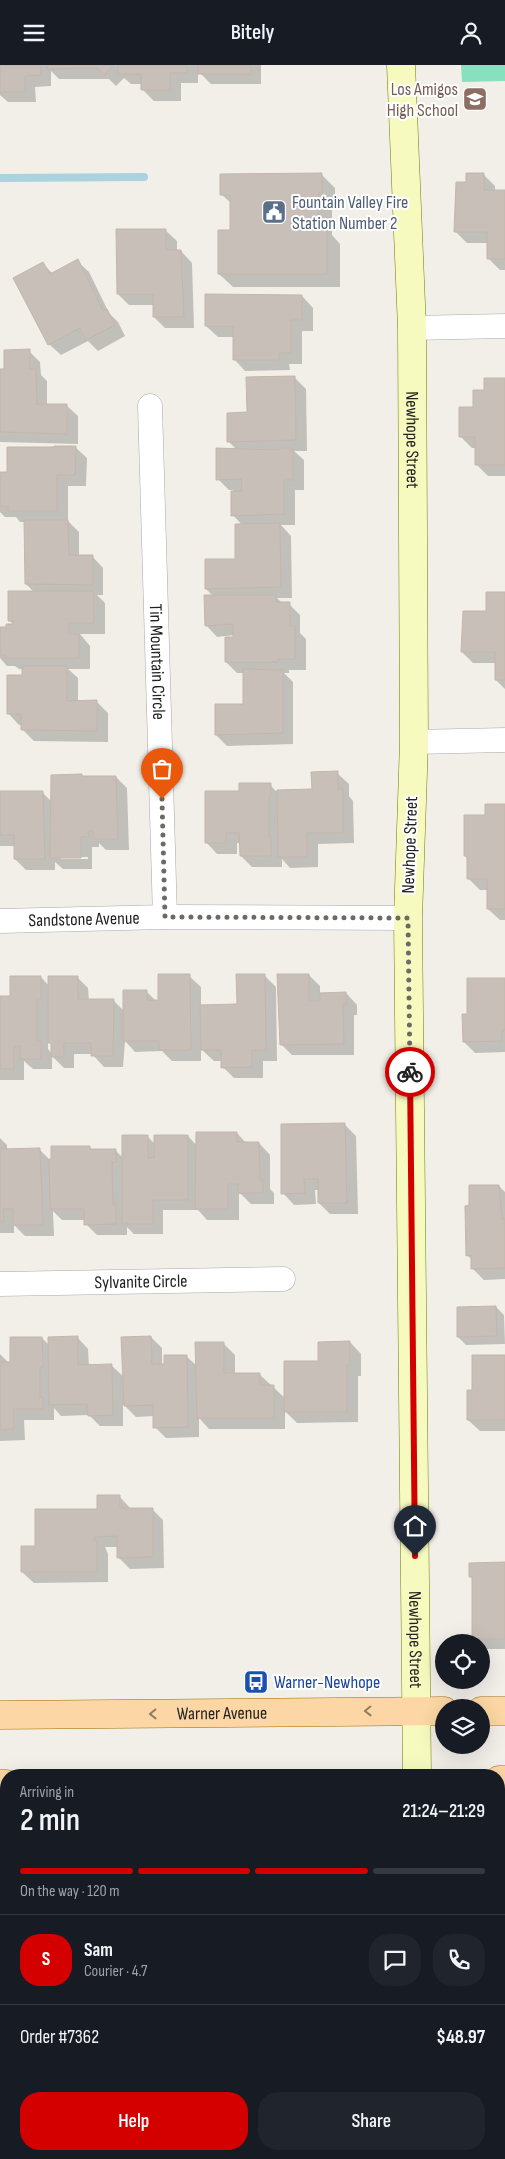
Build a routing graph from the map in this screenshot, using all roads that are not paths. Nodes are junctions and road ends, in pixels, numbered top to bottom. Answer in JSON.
{"nodes":[{"id":1,"x":400,"y":65,"type":"edge"},
{"id":2,"x":505,"y":326,"type":"edge"},
{"id":3,"x":412,"y":328,"type":"junction"},
{"id":4,"x":150,"y":406,"type":"dead end"},
{"id":5,"x":505,"y":740,"type":"edge"},
{"id":6,"x":414,"y":742,"type":"junction"},
{"id":7,"x":165,"y":917,"type":"junction"},
{"id":8,"x":408,"y":918,"type":"junction"},
{"id":9,"x":0,"y":921,"type":"edge"},
{"id":10,"x":283,"y":1279,"type":"dead end"},
{"id":11,"x":0,"y":1284,"type":"edge"},
{"id":12,"x":416,"y":1711,"type":"junction"},
{"id":13,"x":435,"y":1711,"type":"edge"},
{"id":14,"x":490,"y":1711,"type":"edge"},
{"id":15,"x":505,"y":1711,"type":"edge"},
{"id":16,"x":0,"y":1715,"type":"edge"},
{"id":17,"x":417,"y":1769,"type":"edge"}],
"edges":[{"from":1,"to":3,"type":"street","name":"Newhope Street"},
{"from":2,"to":3,"type":"street"},
{"from":3,"to":6,"type":"street","name":"Newhope Street"},
{"from":4,"to":7,"type":"street","name":"Tin Mountain Circle"},
{"from":5,"to":6,"type":"street"},
{"from":6,"to":8,"type":"street","name":"Newhope Street"},
{"from":7,"to":8,"type":"street","name":"Sandstone Avenue"},
{"from":7,"to":9,"type":"street","name":"Sandstone Avenue"},
{"from":8,"to":12,"type":"street","name":"Newhope Street"},
{"from":10,"to":11,"type":"street","name":"Sylvanite Circle"},
{"from":12,"to":13,"type":"main road","name":"Warner Avenue"},
{"from":12,"to":16,"type":"main road","name":"Warner Avenue","one_way":true},
{"from":12,"to":17,"type":"street","name":"Newhope Street"},
{"from":14,"to":15,"type":"main road"}]}
